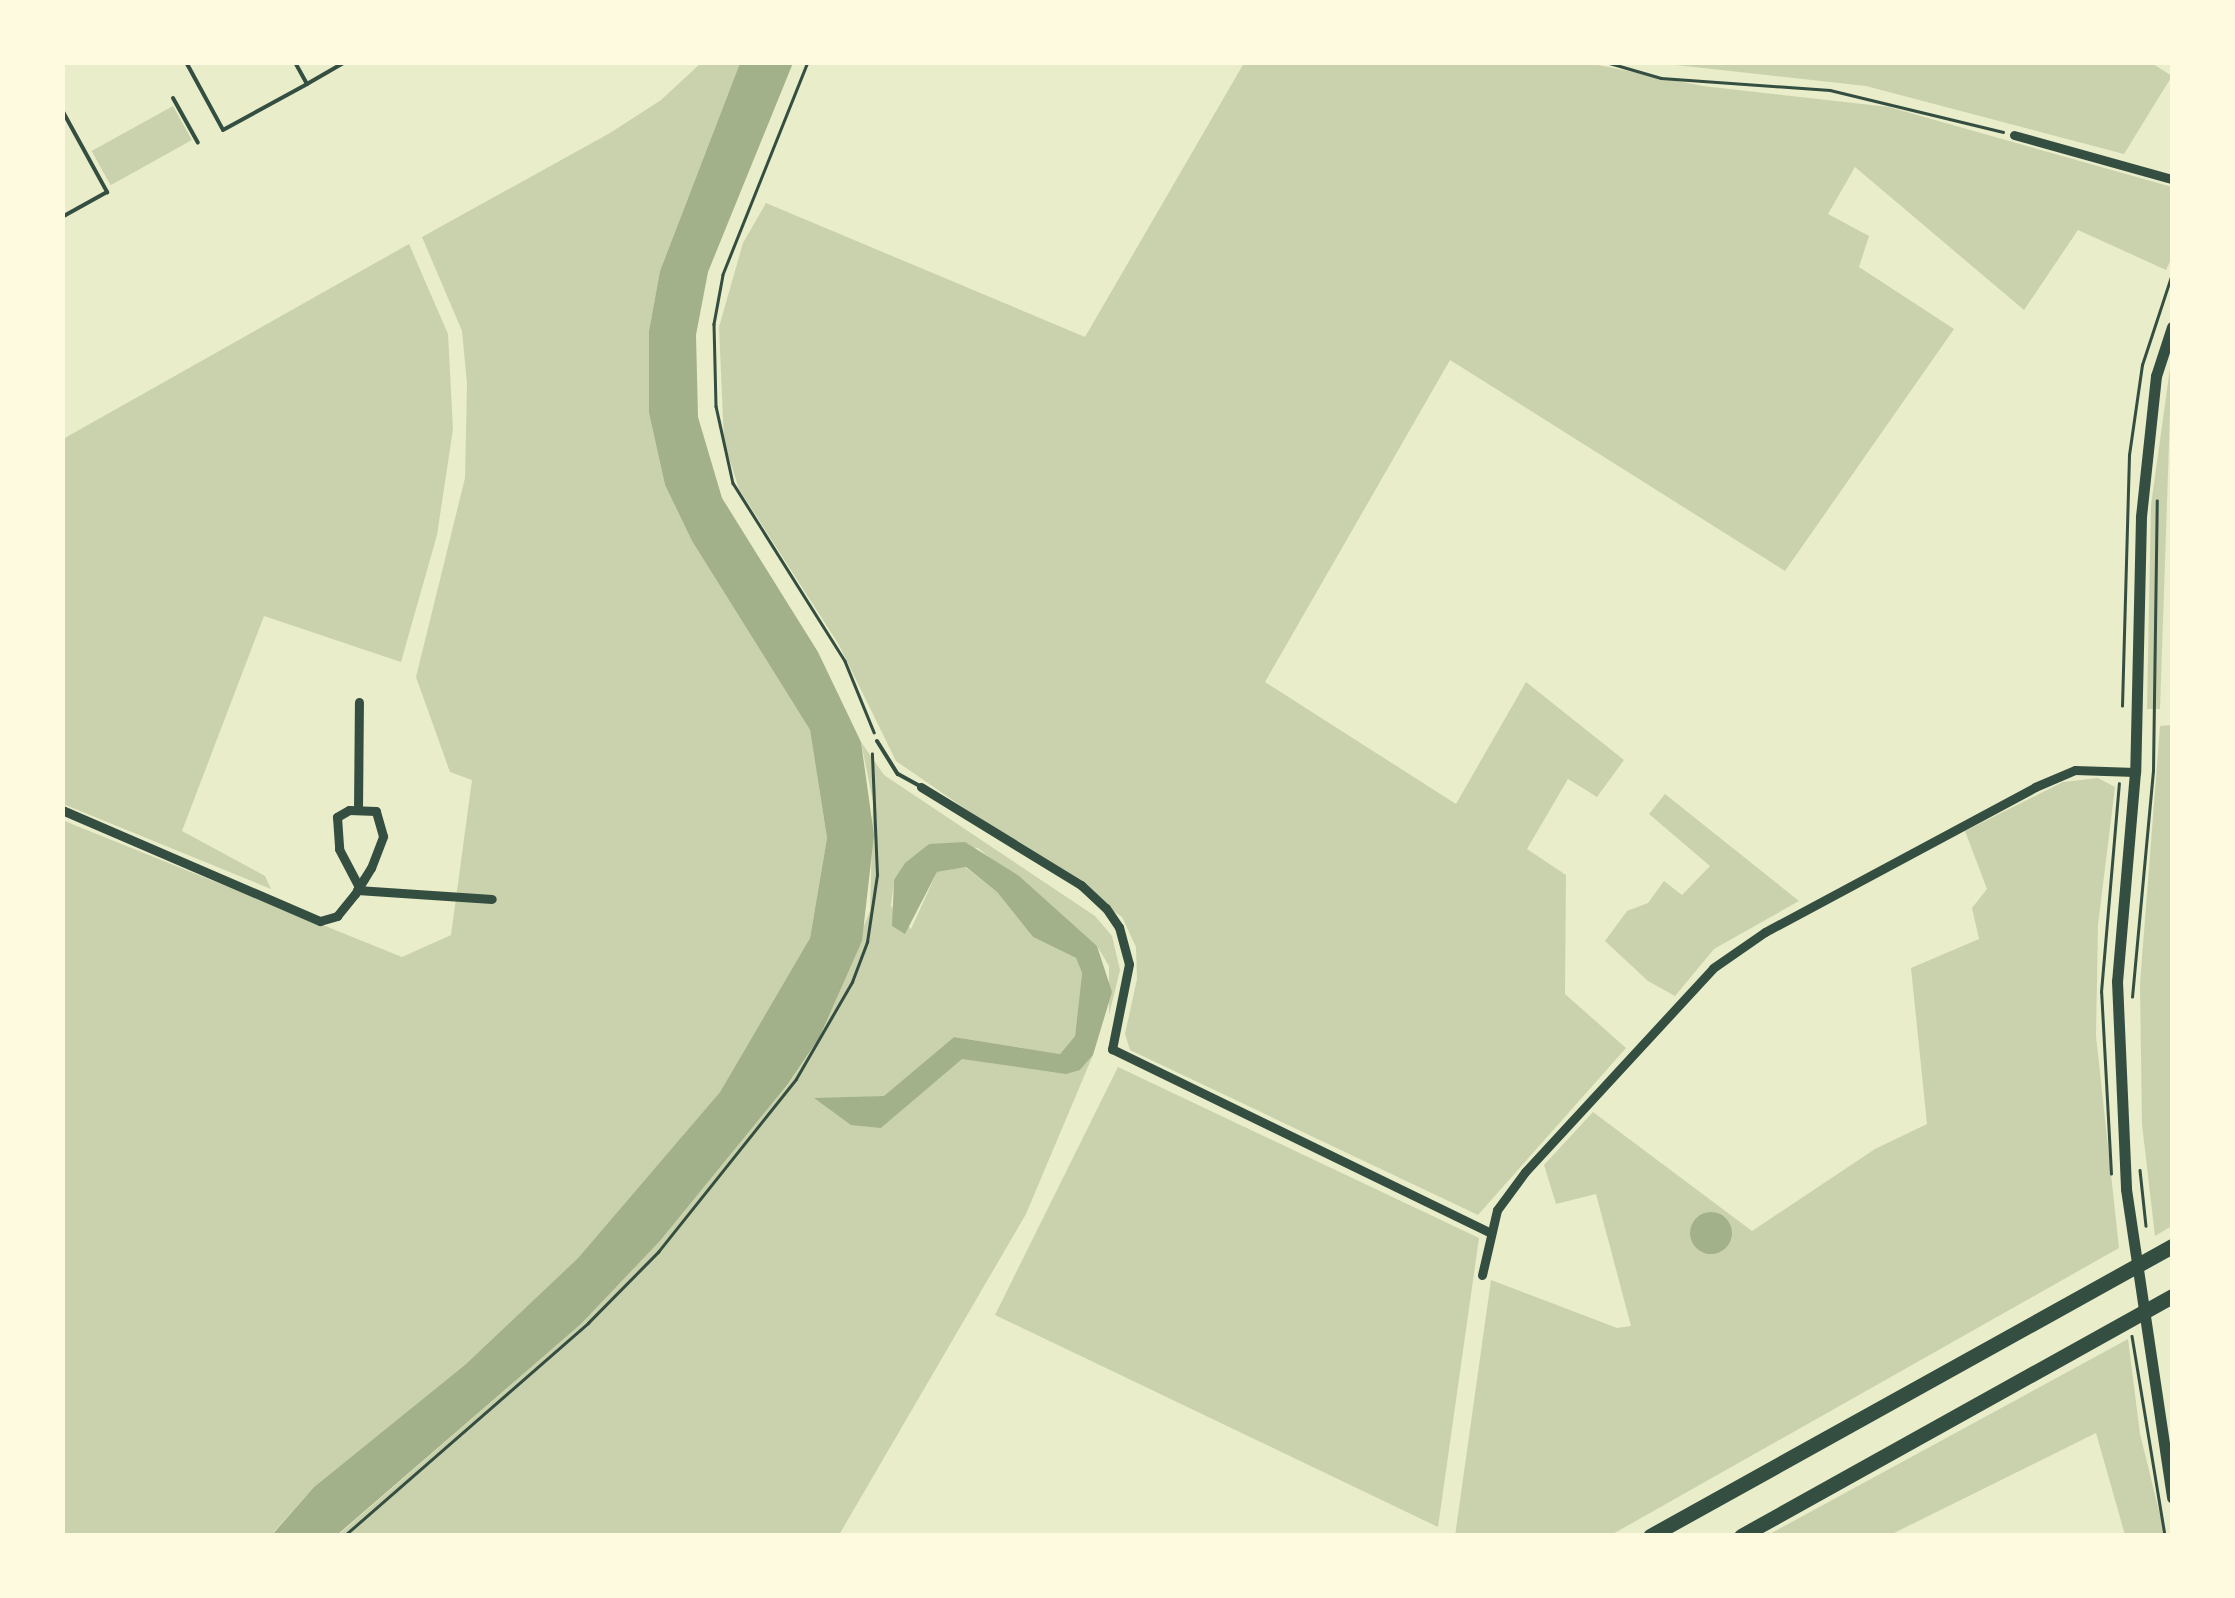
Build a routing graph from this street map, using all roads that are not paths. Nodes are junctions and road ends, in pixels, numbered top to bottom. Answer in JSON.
{"nodes":[{"id":1,"x":186,"y":62,"type":"edge"},
{"id":2,"x":295,"y":62,"type":"edge"},
{"id":3,"x":326,"y":62,"type":"edge"},
{"id":4,"x":346,"y":62,"type":"edge"},
{"id":5,"x":330,"y":70,"type":"junction"},
{"id":6,"x":306,"y":84,"type":"junction"},
{"id":7,"x":173,"y":98,"type":"dead end"},
{"id":8,"x":62,"y":110,"type":"edge"},
{"id":9,"x":2014,"y":135,"type":"road end"},
{"id":10,"x":198,"y":143,"type":"dead end"},
{"id":11,"x":2172,"y":179,"type":"edge"},
{"id":12,"x":62,"y":217,"type":"edge"},
{"id":13,"x":2172,"y":327,"type":"edge"},
{"id":14,"x":359,"y":702,"type":"dead end"},
{"id":15,"x":877,"y":740,"type":"road end"},
{"id":16,"x":2135,"y":772,"type":"junction"},
{"id":17,"x":921,"y":787,"type":"joint"},
{"id":18,"x":62,"y":810,"type":"edge"},
{"id":19,"x":358,"y":810,"type":"junction"},
{"id":20,"x":358,"y":889,"type":"junction"},
{"id":21,"x":492,"y":899,"type":"dead end"},
{"id":22,"x":1488,"y":1232,"type":"junction"},
{"id":23,"x":2172,"y":1246,"type":"edge"},
{"id":24,"x":1482,"y":1275,"type":"dead end"},
{"id":25,"x":2172,"y":1296,"type":"edge"},
{"id":26,"x":2172,"y":1498,"type":"edge"},
{"id":27,"x":1650,"y":1536,"type":"edge"},
{"id":28,"x":1742,"y":1536,"type":"edge"}],
"edges":[{"from":1,"to":6,"type":"lane"},
{"from":2,"to":6,"type":"lane"},
{"from":3,"to":5,"type":"lane"},
{"from":4,"to":5,"type":"lane"},
{"from":5,"to":6,"type":"lane"},
{"from":7,"to":10,"type":"lane"},
{"from":8,"to":12,"type":"lane"},
{"from":9,"to":11,"type":"street"},
{"from":13,"to":16,"type":"main road"},
{"from":14,"to":19,"type":"street"},
{"from":15,"to":17,"type":"lane"},
{"from":16,"to":22,"type":"street"},
{"from":16,"to":26,"type":"main road"},
{"from":17,"to":22,"type":"street"},
{"from":18,"to":20,"type":"street"},
{"from":19,"to":20,"type":"street"},
{"from":19,"to":20,"type":"street"},
{"from":20,"to":21,"type":"street"},
{"from":22,"to":24,"type":"street"},
{"from":23,"to":27,"type":"highway"},
{"from":25,"to":28,"type":"highway"}]}
